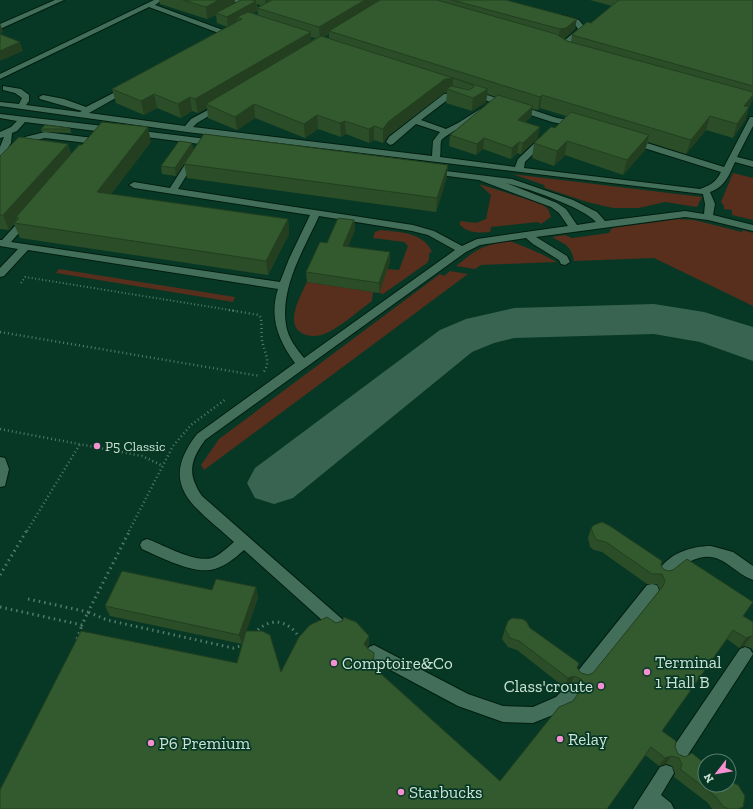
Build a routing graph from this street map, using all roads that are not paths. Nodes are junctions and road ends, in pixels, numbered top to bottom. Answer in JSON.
{"nodes":[{"id":1,"x":61,"y":0,"type":"edge"},
{"id":2,"x":159,"y":0,"type":"edge"},
{"id":3,"x":232,"y":0,"type":"edge"},
{"id":4,"x":148,"y":5,"type":"junction"},
{"id":5,"x":557,"y":16,"type":"edge"},
{"id":6,"x":256,"y":17,"type":"edge"},
{"id":7,"x":0,"y":27,"type":"edge"},
{"id":8,"x":227,"y":33,"type":"edge"},
{"id":9,"x":544,"y":39,"type":"edge"},
{"id":10,"x":558,"y":43,"type":"junction"},
{"id":11,"x":568,"y":50,"type":"edge"},
{"id":12,"x":0,"y":66,"type":"edge"},
{"id":13,"x":12,"y":71,"type":"junction"},
{"id":14,"x":0,"y":77,"type":"edge"},
{"id":15,"x":132,"y":85,"type":"edge"},
{"id":16,"x":454,"y":87,"type":"edge"},
{"id":17,"x":6,"y":88,"type":"dead end"},
{"id":18,"x":43,"y":98,"type":"dead end"},
{"id":19,"x":227,"y":101,"type":"edge"},
{"id":20,"x":496,"y":101,"type":"junction"},
{"id":21,"x":0,"y":104,"type":"edge"},
{"id":22,"x":21,"y":107,"type":"junction"},
{"id":23,"x":489,"y":107,"type":"junction"},
{"id":24,"x":85,"y":113,"type":"junction"},
{"id":25,"x":0,"y":116,"type":"edge"},
{"id":26,"x":753,"y":120,"type":"edge"},
{"id":27,"x":416,"y":121,"type":"junction"},
{"id":28,"x":562,"y":121,"type":"junction"},
{"id":29,"x":21,"y":122,"type":"junction"},
{"id":30,"x":543,"y":124,"type":"dead end"},
{"id":31,"x":588,"y":128,"type":"edge"},
{"id":32,"x":103,"y":129,"type":"junction"},
{"id":33,"x":187,"y":129,"type":"junction"},
{"id":34,"x":447,"y":132,"type":"junction"},
{"id":35,"x":4,"y":134,"type":"edge"},
{"id":36,"x":28,"y":139,"type":"junction"},
{"id":37,"x":623,"y":139,"type":"edge"},
{"id":38,"x":93,"y":141,"type":"junction"},
{"id":39,"x":204,"y":142,"type":"junction"},
{"id":40,"x":390,"y":142,"type":"dead end"},
{"id":41,"x":227,"y":145,"type":"edge"},
{"id":42,"x":36,"y":150,"type":"edge"},
{"id":43,"x":0,"y":153,"type":"edge"},
{"id":44,"x":81,"y":155,"type":"edge"},
{"id":45,"x":435,"y":159,"type":"junction"},
{"id":46,"x":733,"y":159,"type":"junction"},
{"id":47,"x":753,"y":164,"type":"edge"},
{"id":48,"x":420,"y":169,"type":"edge"},
{"id":49,"x":519,"y":170,"type":"junction"},
{"id":50,"x":727,"y":171,"type":"junction"},
{"id":51,"x":481,"y":177,"type":"junction"},
{"id":52,"x":134,"y":186,"type":"dead end"},
{"id":53,"x":172,"y":191,"type":"junction"},
{"id":54,"x":705,"y":192,"type":"junction"},
{"id":55,"x":31,"y":213,"type":"edge"},
{"id":56,"x":316,"y":213,"type":"junction"},
{"id":57,"x":708,"y":217,"type":"junction"},
{"id":58,"x":603,"y":224,"type":"junction"},
{"id":59,"x":574,"y":228,"type":"junction"},
{"id":60,"x":753,"y":228,"type":"edge"},
{"id":61,"x":527,"y":234,"type":"junction"},
{"id":62,"x":2,"y":243,"type":"edge"},
{"id":63,"x":25,"y":247,"type":"junction"},
{"id":64,"x":462,"y":250,"type":"junction"},
{"id":65,"x":565,"y":262,"type":"dead end"},
{"id":66,"x":0,"y":274,"type":"edge"},
{"id":67,"x":283,"y":286,"type":"junction"},
{"id":68,"x":302,"y":364,"type":"junction"},
{"id":69,"x":0,"y":462,"type":"edge"},
{"id":70,"x":0,"y":482,"type":"edge"},
{"id":71,"x":244,"y":542,"type":"junction"},
{"id":72,"x":147,"y":545,"type":"dead end"},
{"id":73,"x":664,"y":574,"type":"edge"},
{"id":74,"x":753,"y":574,"type":"edge"},
{"id":75,"x":652,"y":590,"type":"dead end"},
{"id":76,"x":337,"y":624,"type":"edge"},
{"id":77,"x":374,"y":652,"type":"edge"},
{"id":78,"x":745,"y":654,"type":"dead end"},
{"id":79,"x":583,"y":676,"type":"edge"},
{"id":80,"x":570,"y":694,"type":"dead end"},
{"id":81,"x":678,"y":755,"type":"edge"},
{"id":82,"x":666,"y":773,"type":"dead end"},
{"id":83,"x":646,"y":803,"type":"edge"},
{"id":84,"x":666,"y":809,"type":"edge"}],
"edges":[{"from":1,"to":7,"type":"street"},
{"from":2,"to":4,"type":"street"},
{"from":3,"to":6,"type":"street"},
{"from":4,"to":8,"type":"street"},
{"from":4,"to":13,"type":"street"},
{"from":5,"to":10,"type":"street"},
{"from":9,"to":10,"type":"street"},
{"from":10,"to":11,"type":"street"},
{"from":12,"to":13,"type":"street"},
{"from":13,"to":14,"type":"street"},
{"from":15,"to":24,"type":"street"},
{"from":16,"to":20,"type":"street"},
{"from":17,"to":22,"type":"street"},
{"from":18,"to":24,"type":"street"},
{"from":19,"to":33,"type":"street"},
{"from":20,"to":23,"type":"street"},
{"from":20,"to":28,"type":"street"},
{"from":21,"to":22,"type":"street"},
{"from":22,"to":24,"type":"street"},
{"from":23,"to":27,"type":"street"},
{"from":23,"to":30,"type":"street"},
{"from":23,"to":34,"type":"street"},
{"from":24,"to":33,"type":"street"},
{"from":25,"to":29,"type":"street"},
{"from":26,"to":46,"type":"street"},
{"from":27,"to":34,"type":"street"},
{"from":27,"to":40,"type":"street"},
{"from":28,"to":31,"type":"street"},
{"from":28,"to":49,"type":"street"},
{"from":29,"to":32,"type":"street"},
{"from":29,"to":35,"type":"street"},
{"from":29,"to":36,"type":"street"},
{"from":32,"to":38,"type":"street"},
{"from":32,"to":39,"type":"street"},
{"from":33,"to":45,"type":"street"},
{"from":34,"to":45,"type":"street"},
{"from":35,"to":43,"type":"street"},
{"from":36,"to":38,"type":"street"},
{"from":36,"to":42,"type":"street"},
{"from":37,"to":50,"type":"street"},
{"from":38,"to":44,"type":"street"},
{"from":39,"to":41,"type":"street"},
{"from":39,"to":53,"type":"street"},
{"from":45,"to":49,"type":"street"},
{"from":46,"to":47,"type":"street"},
{"from":46,"to":50,"type":"street"},
{"from":48,"to":51,"type":"street"},
{"from":49,"to":54,"type":"street"},
{"from":50,"to":54,"type":"street"},
{"from":51,"to":58,"type":"street"},
{"from":51,"to":59,"type":"street"},
{"from":52,"to":53,"type":"street"},
{"from":53,"to":56,"type":"street"},
{"from":54,"to":57,"type":"street"},
{"from":55,"to":62,"type":"street"},
{"from":56,"to":64,"type":"street"},
{"from":56,"to":67,"type":"street"},
{"from":57,"to":58,"type":"street"},
{"from":57,"to":60,"type":"street"},
{"from":58,"to":59,"type":"street"},
{"from":59,"to":61,"type":"street"},
{"from":61,"to":64,"type":"street"},
{"from":61,"to":65,"type":"street"},
{"from":62,"to":63,"type":"street"},
{"from":63,"to":66,"type":"street"},
{"from":63,"to":67,"type":"street"},
{"from":64,"to":68,"type":"street"},
{"from":67,"to":68,"type":"street"},
{"from":68,"to":71,"type":"street"},
{"from":69,"to":70,"type":"street"},
{"from":71,"to":72,"type":"street"},
{"from":71,"to":76,"type":"street"},
{"from":73,"to":74,"type":"street"},
{"from":75,"to":79,"type":"street"},
{"from":77,"to":80,"type":"street"},
{"from":78,"to":81,"type":"street"},
{"from":82,"to":83,"type":"street"},
{"from":83,"to":84,"type":"street"}]}
